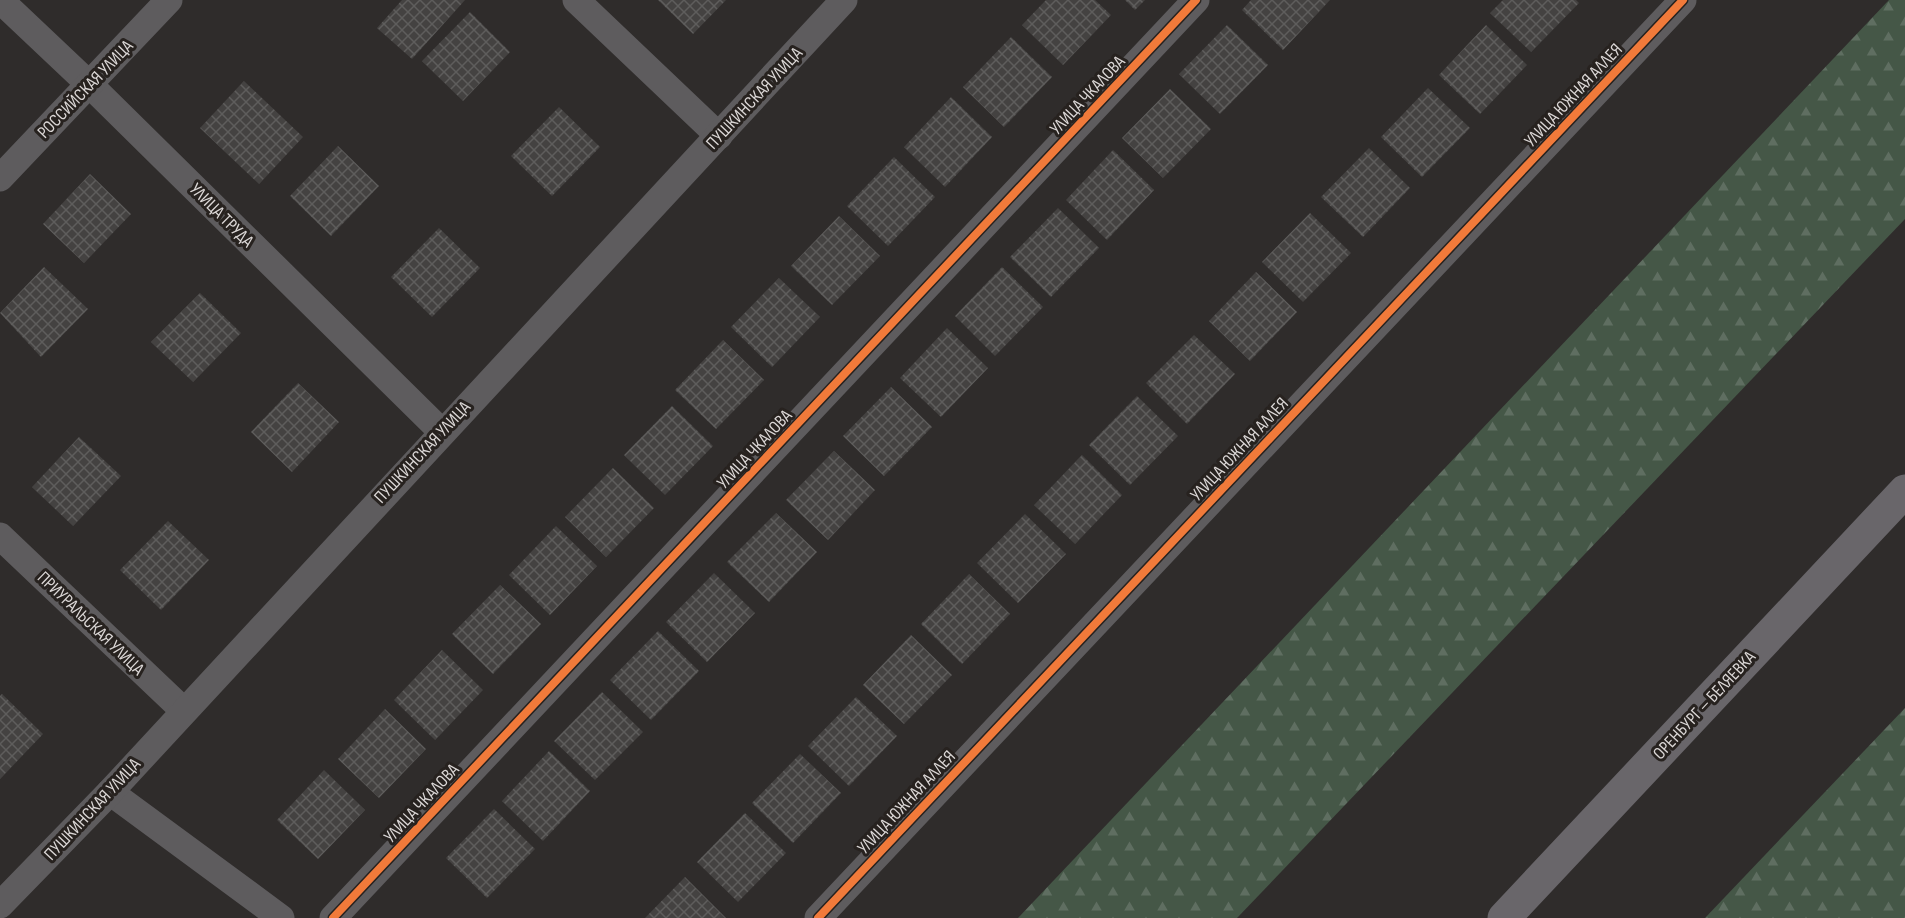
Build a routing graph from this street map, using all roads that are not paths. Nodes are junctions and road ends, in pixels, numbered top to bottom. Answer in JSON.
{"nodes":[{"id":1,"x":0,"y":0,"type":"edge"},
{"id":2,"x":169,"y":0,"type":"edge"},
{"id":3,"x":576,"y":0,"type":"edge"},
{"id":4,"x":844,"y":0,"type":"edge"},
{"id":5,"x":1196,"y":0,"type":"edge"},
{"id":6,"x":1683,"y":0,"type":"edge"},
{"id":7,"x":90,"y":85,"type":"junction"},
{"id":8,"x":719,"y":136,"type":"junction"},
{"id":9,"x":0,"y":178,"type":"edge"},
{"id":10,"x":441,"y":431,"type":"junction"},
{"id":11,"x":1905,"y":491,"type":"edge"},
{"id":12,"x":0,"y":536,"type":"edge"},
{"id":13,"x":183,"y":710,"type":"junction"},
{"id":14,"x":110,"y":792,"type":"junction"},
{"id":15,"x":0,"y":905,"type":"edge"},
{"id":16,"x":281,"y":918,"type":"edge"},
{"id":17,"x":333,"y":918,"type":"edge"},
{"id":18,"x":818,"y":918,"type":"edge"},
{"id":19,"x":1504,"y":918,"type":"edge"}],
"edges":[{"from":1,"to":7,"type":"street","name":"УЛИЦА ТРУДА"},
{"from":2,"to":7,"type":"street","name":"РОССИЙСКАЯ УЛИЦА"},
{"from":3,"to":8,"type":"street"},
{"from":4,"to":8,"type":"street","name":"ПУШКИНСКАЯ УЛИЦА"},
{"from":5,"to":17,"type":"street","name":"УЛИЦА ЧКАЛОВА"},
{"from":6,"to":18,"type":"street","name":"УЛИЦА ЮЖНАЯ АЛЛЕЯ"},
{"from":7,"to":9,"type":"street","name":"РОССИЙСКАЯ УЛИЦА"},
{"from":7,"to":10,"type":"street","name":"УЛИЦА ТРУДА"},
{"from":8,"to":10,"type":"street","name":"ПУШКИНСКАЯ УЛИЦА"},
{"from":10,"to":13,"type":"street","name":"ПУШКИНСКАЯ УЛИЦА"},
{"from":11,"to":19,"type":"main road","name":"ОРЕНБУРГ – БЕЛЯЕВКА"},
{"from":12,"to":13,"type":"street","name":"ПРИУРАЛЬСКАЯ УЛИЦА"},
{"from":13,"to":14,"type":"street","name":"ПУШКИНСКАЯ УЛИЦА"},
{"from":14,"to":15,"type":"street","name":"ПУШКИНСКАЯ УЛИЦА"},
{"from":14,"to":16,"type":"street"}]}
